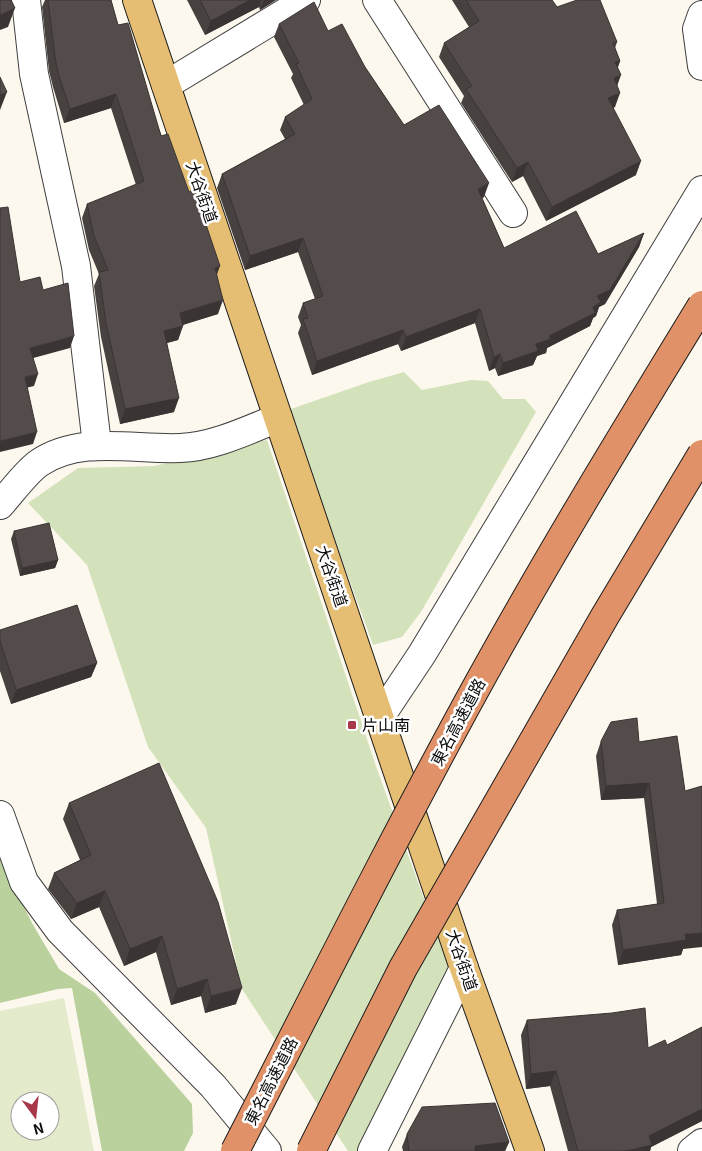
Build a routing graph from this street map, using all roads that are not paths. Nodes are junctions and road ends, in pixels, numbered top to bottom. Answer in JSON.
{"nodes":[{"id":1,"x":26,"y":0,"type":"edge"},
{"id":2,"x":137,"y":0,"type":"edge"},
{"id":3,"x":306,"y":0,"type":"edge"},
{"id":4,"x":377,"y":0,"type":"edge"},
{"id":5,"x":702,"y":15,"type":"edge"},
{"id":6,"x":702,"y":66,"type":"edge"},
{"id":7,"x":166,"y":85,"type":"junction"},
{"id":8,"x":702,"y":190,"type":"edge"},
{"id":9,"x":513,"y":213,"type":"dead end"},
{"id":10,"x":702,"y":305,"type":"edge"},
{"id":11,"x":278,"y":418,"type":"junction"},
{"id":12,"x":97,"y":445,"type":"junction"},
{"id":13,"x":702,"y":454,"type":"edge"},
{"id":14,"x":0,"y":505,"type":"edge"},
{"id":15,"x":380,"y":717,"type":"junction"},
{"id":16,"x":0,"y":815,"type":"edge"},
{"id":17,"x":464,"y":968,"type":"junction"},
{"id":18,"x":702,"y":1143,"type":"edge"},
{"id":19,"x":235,"y":1151,"type":"edge"},
{"id":20,"x":268,"y":1151,"type":"edge"},
{"id":21,"x":311,"y":1151,"type":"edge"},
{"id":22,"x":372,"y":1151,"type":"edge"},
{"id":23,"x":530,"y":1151,"type":"edge"},
{"id":24,"x":692,"y":1151,"type":"edge"}],
"edges":[{"from":1,"to":12,"type":"street"},
{"from":2,"to":7,"type":"main road","name":"大谷街道"},
{"from":3,"to":7,"type":"street"},
{"from":4,"to":9,"type":"street"},
{"from":5,"to":6,"type":"street"},
{"from":7,"to":11,"type":"main road","name":"大谷街道"},
{"from":8,"to":15,"type":"street"},
{"from":10,"to":19,"type":"highway","name":"東名高速道路","bridge":true},
{"from":11,"to":12,"type":"street"},
{"from":11,"to":15,"type":"main road","name":"大谷街道"},
{"from":12,"to":14,"type":"street"},
{"from":13,"to":21,"type":"highway","bridge":true},
{"from":15,"to":17,"type":"main road","name":"大谷街道"},
{"from":16,"to":20,"type":"street"},
{"from":17,"to":22,"type":"street"},
{"from":17,"to":23,"type":"main road","name":"大谷街道"},
{"from":18,"to":24,"type":"street"}]}
